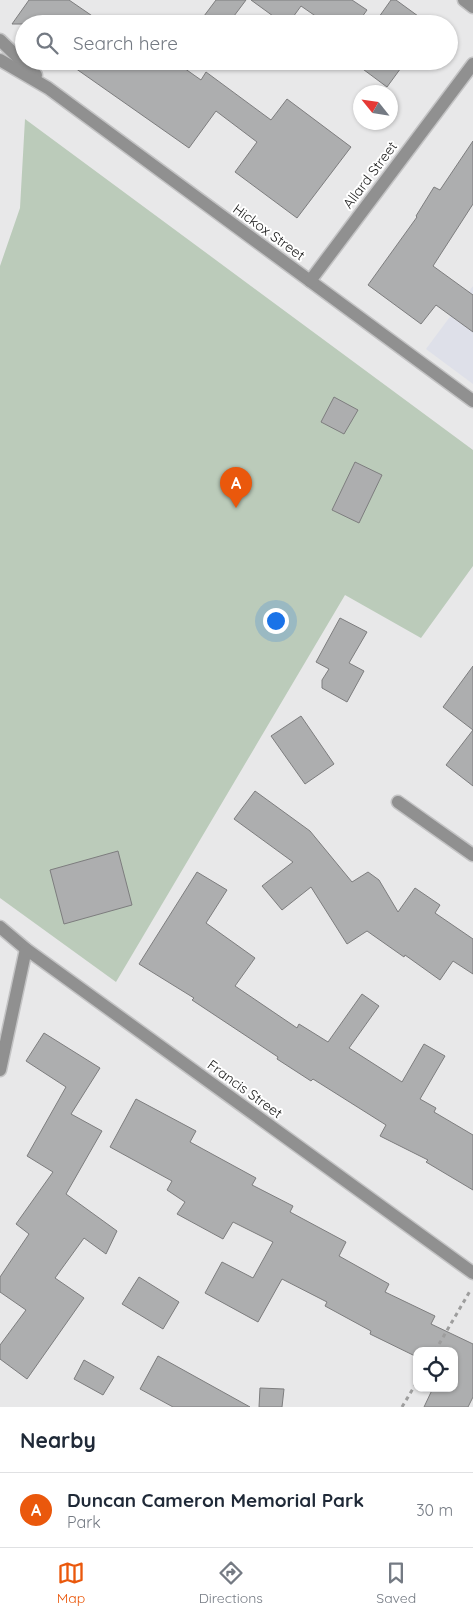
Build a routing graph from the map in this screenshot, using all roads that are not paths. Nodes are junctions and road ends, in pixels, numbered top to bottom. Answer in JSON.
{"nodes":[{"id":1,"x":464,"y":0,"type":"edge"},
{"id":2,"x":473,"y":7,"type":"edge"},
{"id":3,"x":0,"y":40,"type":"edge"},
{"id":4,"x":15,"y":55,"type":"edge"},
{"id":5,"x":0,"y":60,"type":"edge"},
{"id":6,"x":473,"y":64,"type":"edge"},
{"id":7,"x":15,"y":69,"type":"edge"},
{"id":8,"x":17,"y":70,"type":"edge"},
{"id":9,"x":30,"y":70,"type":"edge"},
{"id":10,"x":48,"y":88,"type":"junction"},
{"id":11,"x":310,"y":281,"type":"junction"},
{"id":12,"x":473,"y":400,"type":"edge"},
{"id":13,"x":398,"y":802,"type":"dead end"},
{"id":14,"x":473,"y":856,"type":"edge"},
{"id":15,"x":0,"y":927,"type":"edge"},
{"id":16,"x":26,"y":949,"type":"junction"},
{"id":17,"x":0,"y":1070,"type":"edge"},
{"id":18,"x":473,"y":1273,"type":"edge"}],
"edges":[{"from":1,"to":2,"type":"street"},
{"from":3,"to":4,"type":"street","name":"Hickox Street"},
{"from":5,"to":7,"type":"street","name":"Hickox Street"},
{"from":6,"to":11,"type":"street","name":"Allard Street"},
{"from":8,"to":10,"type":"street","name":"Hickox Street"},
{"from":9,"to":10,"type":"street","name":"Hickox Street"},
{"from":10,"to":11,"type":"street","name":"Hickox Street"},
{"from":11,"to":12,"type":"street","name":"Hickox Street"},
{"from":13,"to":14,"type":"street"},
{"from":15,"to":16,"type":"street","name":"Francis Street"},
{"from":16,"to":17,"type":"street"},
{"from":16,"to":18,"type":"street","name":"Francis Street"}]}
